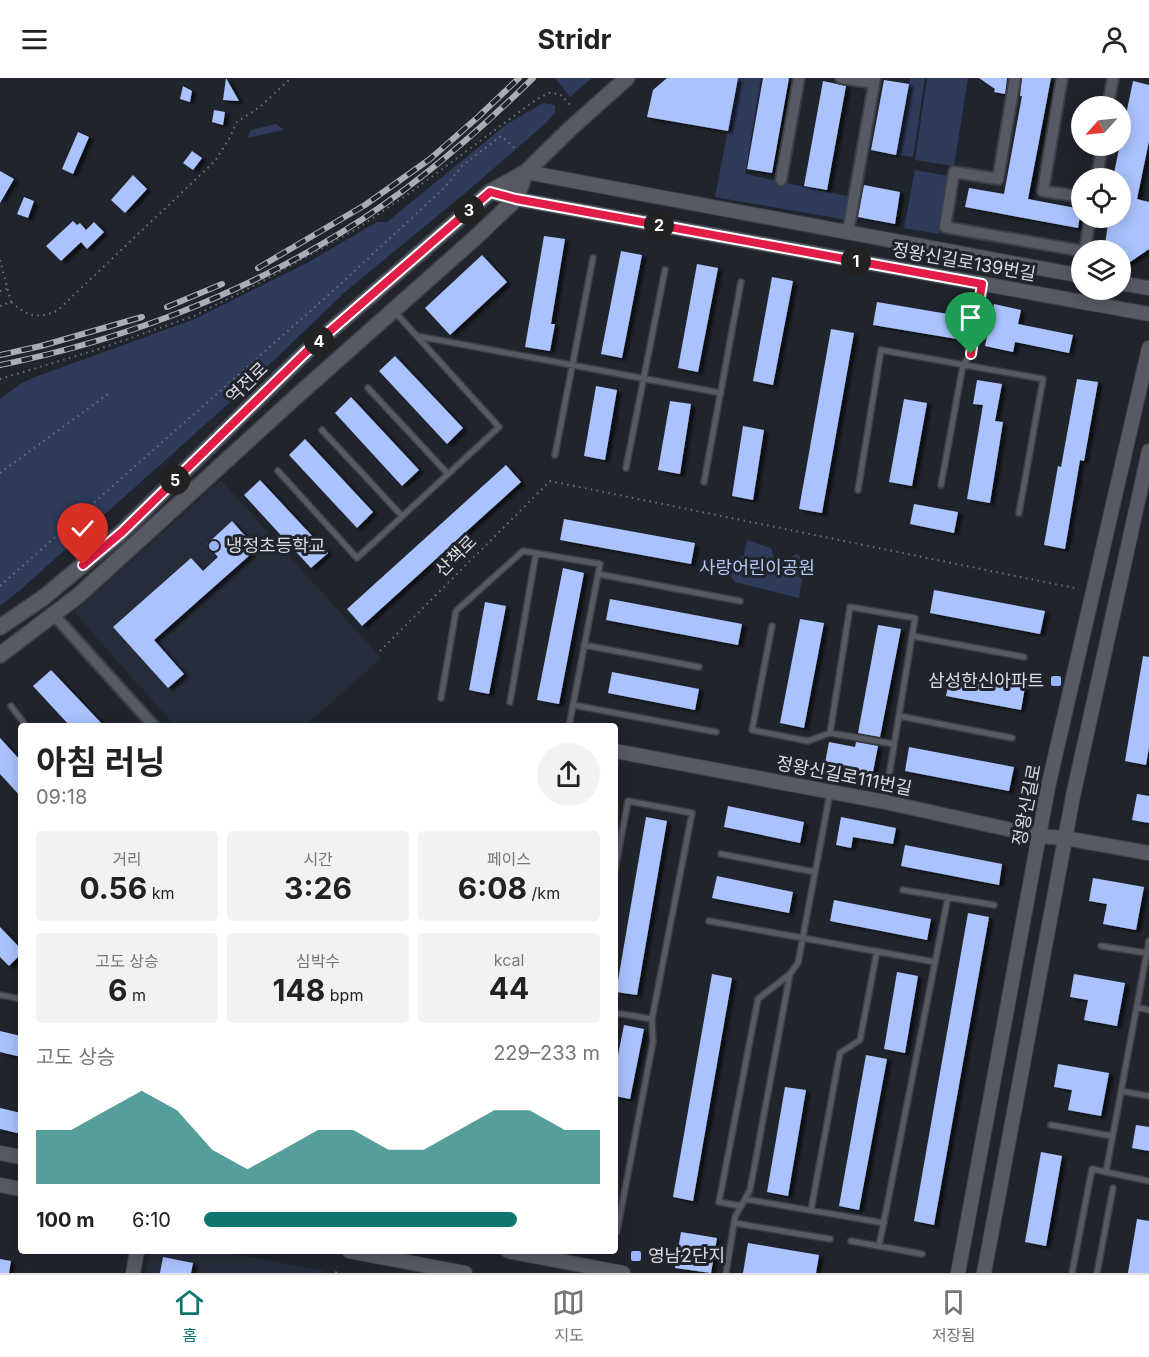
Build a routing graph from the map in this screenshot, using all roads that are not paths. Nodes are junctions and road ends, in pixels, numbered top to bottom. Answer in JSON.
{"nodes":[{"id":1,"x":627,"y":78,"type":"edge"},
{"id":2,"x":799,"y":78,"type":"edge"},
{"id":3,"x":841,"y":78,"type":"edge"},
{"id":4,"x":1015,"y":78,"type":"edge"},
{"id":5,"x":1062,"y":78,"type":"edge"},
{"id":6,"x":1113,"y":78,"type":"edge"},
{"id":7,"x":874,"y":81,"type":"edge"},
{"id":8,"x":1110,"y":96,"type":"edge"},
{"id":9,"x":526,"y":172,"type":"junction"},
{"id":10,"x":780,"y":180,"type":"dead end"},
{"id":11,"x":490,"y":192,"type":"junction"},
{"id":12,"x":1071,"y":195,"type":"edge"},
{"id":13,"x":516,"y":199,"type":"junction"},
{"id":14,"x":848,"y":232,"type":"junction"},
{"id":15,"x":1071,"y":249,"type":"edge"},
{"id":16,"x":593,"y":258,"type":"dead end"},
{"id":17,"x":665,"y":270,"type":"dead end"},
{"id":18,"x":1071,"y":274,"type":"edge"},
{"id":19,"x":741,"y":282,"type":"dead end"},
{"id":20,"x":982,"y":284,"type":"junction"},
{"id":21,"x":1131,"y":285,"type":"edge"},
{"id":22,"x":1149,"y":288,"type":"edge"},
{"id":23,"x":394,"y":310,"type":"junction"},
{"id":24,"x":1149,"y":314,"type":"edge"},
{"id":25,"x":417,"y":336,"type":"junction"},
{"id":26,"x":1149,"y":348,"type":"edge"},
{"id":27,"x":573,"y":365,"type":"junction"},
{"id":28,"x":963,"y":365,"type":"junction"},
{"id":29,"x":644,"y":379,"type":"junction"},
{"id":30,"x":369,"y":388,"type":"dead end"},
{"id":31,"x":721,"y":393,"type":"junction"},
{"id":32,"x":322,"y":430,"type":"dead end"},
{"id":33,"x":1149,"y":451,"type":"edge"},
{"id":34,"x":555,"y":455,"type":"dead end"},
{"id":35,"x":626,"y":468,"type":"dead end"},
{"id":36,"x":278,"y":471,"type":"dead end"},
{"id":37,"x":448,"y":474,"type":"junction"},
{"id":38,"x":704,"y":482,"type":"dead end"},
{"id":39,"x":941,"y":485,"type":"dead end"},
{"id":40,"x":858,"y":489,"type":"dead end"},
{"id":41,"x":1018,"y":513,"type":"dead end"},
{"id":42,"x":402,"y":516,"type":"junction"},
{"id":43,"x":536,"y":553,"type":"junction"},
{"id":44,"x":598,"y":574,"type":"junction"},
{"id":45,"x":740,"y":601,"type":"dead end"},
{"id":46,"x":54,"y":614,"type":"junction"},
{"id":47,"x":772,"y":626,"type":"dead end"},
{"id":48,"x":0,"y":627,"type":"edge"},
{"id":49,"x":912,"y":636,"type":"junction"},
{"id":50,"x":584,"y":645,"type":"junction"},
{"id":51,"x":0,"y":655,"type":"edge"},
{"id":52,"x":1024,"y":657,"type":"dead end"},
{"id":53,"x":699,"y":667,"type":"dead end"},
{"id":54,"x":441,"y":698,"type":"dead end"},
{"id":55,"x":510,"y":702,"type":"dead end"},
{"id":56,"x":573,"y":705,"type":"junction"},
{"id":57,"x":11,"y":706,"type":"dead end"},
{"id":58,"x":899,"y":716,"type":"junction"},
{"id":59,"x":25,"y":723,"type":"edge"},
{"id":60,"x":151,"y":723,"type":"edge"},
{"id":61,"x":570,"y":723,"type":"edge"},
{"id":62,"x":716,"y":732,"type":"dead end"},
{"id":63,"x":830,"y":733,"type":"junction"},
{"id":64,"x":1012,"y":738,"type":"dead end"},
{"id":65,"x":894,"y":744,"type":"junction"},
{"id":66,"x":618,"y":752,"type":"edge"},
{"id":67,"x":830,"y":792,"type":"junction"},
{"id":68,"x":885,"y":802,"type":"junction"},
{"id":69,"x":1039,"y":836,"type":"junction"},
{"id":70,"x":1065,"y":838,"type":"junction"},
{"id":71,"x":1149,"y":853,"type":"edge"},
{"id":72,"x":618,"y":854,"type":"edge"},
{"id":73,"x":721,"y":854,"type":"dead end"},
{"id":74,"x":815,"y":872,"type":"junction"},
{"id":75,"x":903,"y":890,"type":"dead end"},
{"id":76,"x":948,"y":897,"type":"junction"},
{"id":77,"x":994,"y":905,"type":"dead end"},
{"id":78,"x":709,"y":921,"type":"dead end"},
{"id":79,"x":802,"y":938,"type":"junction"},
{"id":80,"x":1149,"y":941,"type":"edge"},
{"id":81,"x":1101,"y":946,"type":"dead end"},
{"id":82,"x":878,"y":951,"type":"junction"},
{"id":83,"x":1147,"y":953,"type":"junction"},
{"id":84,"x":935,"y":962,"type":"junction"},
{"id":85,"x":790,"y":974,"type":"junction"},
{"id":86,"x":0,"y":995,"type":"edge"},
{"id":87,"x":18,"y":998,"type":"edge"},
{"id":88,"x":1137,"y":1007,"type":"junction"},
{"id":89,"x":1149,"y":1010,"type":"edge"},
{"id":90,"x":618,"y":1013,"type":"edge"},
{"id":91,"x":652,"y":1019,"type":"junction"},
{"id":92,"x":1121,"y":1091,"type":"junction"},
{"id":93,"x":1149,"y":1096,"type":"edge"},
{"id":94,"x":1051,"y":1125,"type":"dead end"},
{"id":95,"x":1112,"y":1136,"type":"junction"},
{"id":96,"x":0,"y":1154,"type":"edge"},
{"id":97,"x":18,"y":1157,"type":"edge"},
{"id":98,"x":1106,"y":1172,"type":"junction"},
{"id":99,"x":1149,"y":1181,"type":"edge"},
{"id":100,"x":0,"y":1185,"type":"edge"},
{"id":101,"x":18,"y":1188,"type":"edge"},
{"id":102,"x":1113,"y":1188,"type":"dead end"},
{"id":103,"x":745,"y":1198,"type":"junction"},
{"id":104,"x":741,"y":1206,"type":"junction"},
{"id":105,"x":811,"y":1210,"type":"junction"},
{"id":106,"x":734,"y":1223,"type":"junction"},
{"id":107,"x":884,"y":1223,"type":"junction"},
{"id":108,"x":618,"y":1226,"type":"edge"},
{"id":109,"x":830,"y":1239,"type":"dead end"},
{"id":110,"x":851,"y":1241,"type":"dead end"},
{"id":111,"x":879,"y":1246,"type":"junction"},
{"id":112,"x":136,"y":1254,"type":"edge"},
{"id":113,"x":364,"y":1254,"type":"edge"},
{"id":114,"x":524,"y":1254,"type":"edge"},
{"id":115,"x":922,"y":1254,"type":"dead end"},
{"id":116,"x":448,"y":1271,"type":"edge"},
{"id":117,"x":133,"y":1273,"type":"edge"},
{"id":118,"x":465,"y":1273,"type":"edge"},
{"id":119,"x":623,"y":1273,"type":"edge"},
{"id":120,"x":726,"y":1273,"type":"edge"},
{"id":121,"x":958,"y":1273,"type":"edge"},
{"id":122,"x":984,"y":1273,"type":"edge"},
{"id":123,"x":1072,"y":1273,"type":"edge"},
{"id":124,"x":1097,"y":1273,"type":"edge"}],
"edges":[{"from":1,"to":9,"type":"main road","name":"역전로"},
{"from":2,"to":10,"type":"street"},
{"from":3,"to":7,"type":"street"},
{"from":4,"to":15,"type":"street"},
{"from":5,"to":12,"type":"street"},
{"from":6,"to":8,"type":"street"},
{"from":7,"to":14,"type":"street"},
{"from":9,"to":11,"type":"main road","name":"역전로"},
{"from":9,"to":13,"type":"main road","name":"역전로"},
{"from":9,"to":14,"type":"street","name":"정왕신길로139번길"},
{"from":11,"to":13,"type":"street","name":"정왕신길로139번길"},
{"from":11,"to":48,"type":"main road","name":"역전로"},
{"from":13,"to":20,"type":"street","name":"정왕신길로139번길"},
{"from":13,"to":23,"type":"main road","name":"역전로"},
{"from":14,"to":18,"type":"street","name":"정왕신길로139번길"},
{"from":16,"to":27,"type":"lane"},
{"from":17,"to":29,"type":"lane"},
{"from":19,"to":31,"type":"lane"},
{"from":20,"to":24,"type":"street","name":"정왕신길로139번길"},
{"from":20,"to":28,"type":"lane"},
{"from":21,"to":22,"type":"street"},
{"from":23,"to":25,"type":"lane"},
{"from":23,"to":46,"type":"main road","name":"역전로"},
{"from":25,"to":27,"type":"lane"},
{"from":25,"to":37,"type":"lane"},
{"from":26,"to":69,"type":"street","name":"정왕신길로"},
{"from":27,"to":29,"type":"lane"},
{"from":27,"to":34,"type":"lane"},
{"from":28,"to":39,"type":"lane"},
{"from":28,"to":40,"type":"lane"},
{"from":28,"to":41,"type":"lane"},
{"from":29,"to":31,"type":"lane"},
{"from":29,"to":35,"type":"lane"},
{"from":30,"to":37,"type":"lane"},
{"from":31,"to":38,"type":"lane"},
{"from":32,"to":42,"type":"lane"},
{"from":33,"to":70,"type":"street"},
{"from":36,"to":42,"type":"lane"},
{"from":37,"to":42,"type":"lane"},
{"from":43,"to":44,"type":"lane"},
{"from":43,"to":54,"type":"lane"},
{"from":43,"to":55,"type":"lane"},
{"from":44,"to":45,"type":"lane"},
{"from":44,"to":50,"type":"lane"},
{"from":46,"to":51,"type":"main road","name":"역전로"},
{"from":46,"to":60,"type":"street"},
{"from":47,"to":63,"type":"lane"},
{"from":49,"to":52,"type":"lane"},
{"from":49,"to":58,"type":"lane"},
{"from":49,"to":63,"type":"lane"},
{"from":50,"to":53,"type":"lane"},
{"from":50,"to":56,"type":"lane"},
{"from":56,"to":61,"type":"lane"},
{"from":56,"to":62,"type":"lane"},
{"from":57,"to":59,"type":"lane"},
{"from":58,"to":64,"type":"lane"},
{"from":58,"to":65,"type":"lane"},
{"from":63,"to":65,"type":"lane"},
{"from":65,"to":68,"type":"lane"},
{"from":66,"to":67,"type":"street","name":"정왕신길로111번길"},
{"from":67,"to":68,"type":"street","name":"정왕신길로111번길"},
{"from":67,"to":74,"type":"lane"},
{"from":68,"to":69,"type":"street","name":"정왕신길로111번길"},
{"from":69,"to":70,"type":"street","name":"정왕신길로111번길"},
{"from":69,"to":121,"type":"street","name":"정왕신길로"},
{"from":70,"to":71,"type":"street","name":"정왕신길로111번길"},
{"from":70,"to":122,"type":"street"},
{"from":72,"to":91,"type":"lane"},
{"from":73,"to":74,"type":"lane"},
{"from":74,"to":79,"type":"lane"},
{"from":75,"to":76,"type":"lane"},
{"from":76,"to":77,"type":"lane"},
{"from":76,"to":84,"type":"lane"},
{"from":78,"to":79,"type":"lane"},
{"from":79,"to":82,"type":"lane"},
{"from":79,"to":85,"type":"lane"},
{"from":80,"to":83,"type":"lane"},
{"from":81,"to":83,"type":"lane"},
{"from":82,"to":84,"type":"lane"},
{"from":82,"to":105,"type":"lane"},
{"from":83,"to":88,"type":"lane"},
{"from":84,"to":107,"type":"lane"},
{"from":85,"to":103,"type":"lane"},
{"from":85,"to":104,"type":"lane"},
{"from":86,"to":87,"type":"lane"},
{"from":88,"to":89,"type":"lane"},
{"from":88,"to":92,"type":"lane"},
{"from":90,"to":91,"type":"lane"},
{"from":91,"to":108,"type":"lane"},
{"from":92,"to":93,"type":"lane"},
{"from":92,"to":95,"type":"lane"},
{"from":94,"to":95,"type":"lane"},
{"from":95,"to":98,"type":"lane"},
{"from":96,"to":97,"type":"street"},
{"from":98,"to":99,"type":"lane"},
{"from":98,"to":123,"type":"lane"},
{"from":100,"to":101,"type":"street"},
{"from":102,"to":124,"type":"lane"},
{"from":103,"to":104,"type":"lane"},
{"from":103,"to":105,"type":"lane"},
{"from":104,"to":106,"type":"lane"},
{"from":105,"to":107,"type":"lane"},
{"from":106,"to":109,"type":"lane"},
{"from":106,"to":120,"type":"lane"},
{"from":107,"to":111,"type":"lane"},
{"from":110,"to":111,"type":"lane"},
{"from":111,"to":115,"type":"lane"},
{"from":112,"to":117,"type":"street"},
{"from":113,"to":116,"type":"street"},
{"from":114,"to":119,"type":"street"},
{"from":116,"to":118,"type":"street"}]}
